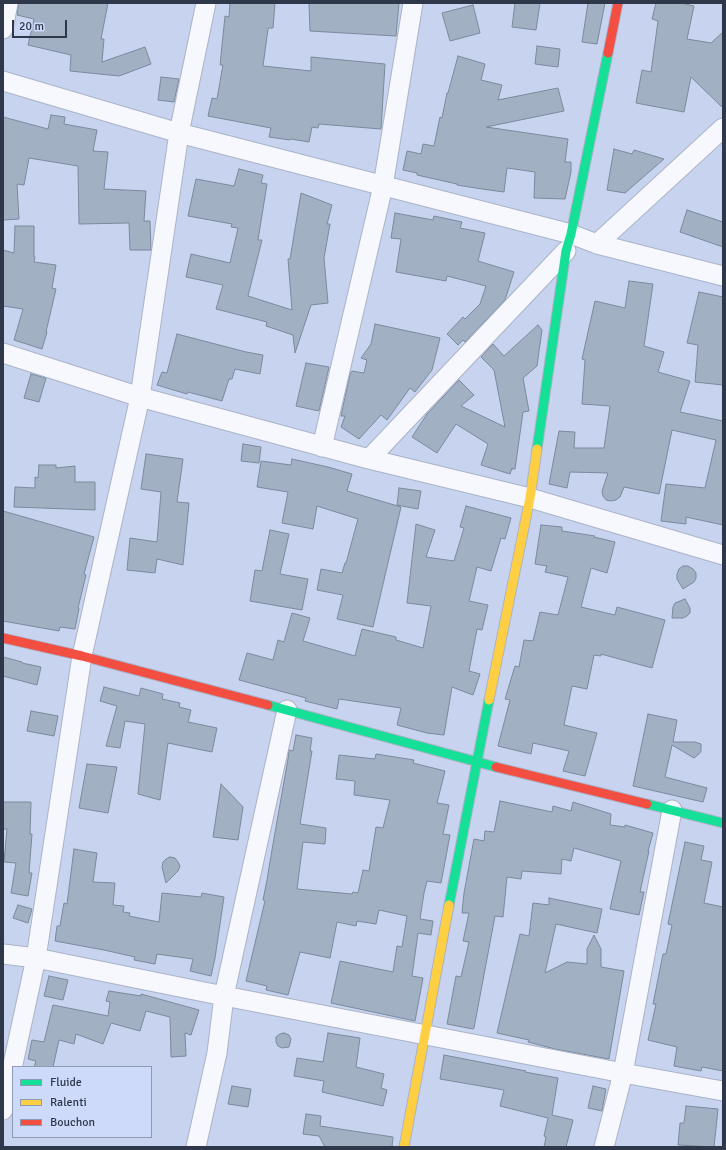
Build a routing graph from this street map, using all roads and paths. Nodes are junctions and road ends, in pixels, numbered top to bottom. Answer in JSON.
{"nodes":[{"id":1,"x":8,"y":3,"type":"edge"},
{"id":2,"x":206,"y":3,"type":"edge"},
{"id":3,"x":413,"y":3,"type":"edge"},
{"id":4,"x":618,"y":3,"type":"edge"},
{"id":5,"x":3,"y":29,"type":"edge"},
{"id":6,"x":3,"y":81,"type":"edge"},
{"id":7,"x":723,"y":128,"type":"edge"},
{"id":8,"x":179,"y":133,"type":"junction"},
{"id":9,"x":382,"y":186,"type":"junction"},
{"id":10,"x":568,"y":242,"type":"junction"},
{"id":11,"x":597,"y":244,"type":"junction"},
{"id":12,"x":723,"y":276,"type":"edge"},
{"id":13,"x":3,"y":353,"type":"edge"},
{"id":14,"x":140,"y":398,"type":"junction"},
{"id":15,"x":322,"y":447,"type":"junction"},
{"id":16,"x":369,"y":459,"type":"junction"},
{"id":17,"x":530,"y":498,"type":"junction"},
{"id":18,"x":723,"y":555,"type":"edge"},
{"id":19,"x":3,"y":638,"type":"edge"},
{"id":20,"x":82,"y":656,"type":"junction"},
{"id":21,"x":287,"y":710,"type":"junction"},
{"id":22,"x":476,"y":762,"type":"junction"},
{"id":23,"x":672,"y":810,"type":"junction"},
{"id":24,"x":723,"y":823,"type":"edge"},
{"id":25,"x":3,"y":954,"type":"edge"},
{"id":26,"x":36,"y":958,"type":"junction"},
{"id":27,"x":224,"y":996,"type":"junction"},
{"id":28,"x":426,"y":1035,"type":"junction"},
{"id":29,"x":13,"y":1066,"type":"edge"},
{"id":30,"x":12,"y":1069,"type":"edge"},
{"id":31,"x":623,"y":1073,"type":"junction"},
{"id":32,"x":723,"y":1091,"type":"edge"},
{"id":33,"x":3,"y":1110,"type":"edge"},
{"id":34,"x":196,"y":1147,"type":"edge"},
{"id":35,"x":404,"y":1147,"type":"edge"},
{"id":36,"x":604,"y":1147,"type":"edge"}],
"edges":[{"from":1,"to":5,"type":"street"},
{"from":2,"to":8,"type":"street"},
{"from":3,"to":9,"type":"street"},
{"from":4,"to":10,"type":"street"},
{"from":6,"to":8,"type":"street"},
{"from":7,"to":11,"type":"street"},
{"from":8,"to":9,"type":"street"},
{"from":8,"to":14,"type":"street"},
{"from":9,"to":10,"type":"street"},
{"from":9,"to":15,"type":"street"},
{"from":10,"to":11,"type":"street"},
{"from":10,"to":16,"type":"street"},
{"from":10,"to":17,"type":"street"},
{"from":11,"to":12,"type":"street"},
{"from":13,"to":14,"type":"street"},
{"from":14,"to":15,"type":"street"},
{"from":14,"to":20,"type":"street"},
{"from":15,"to":16,"type":"street"},
{"from":16,"to":17,"type":"street"},
{"from":17,"to":18,"type":"street"},
{"from":17,"to":22,"type":"street"},
{"from":19,"to":20,"type":"street"},
{"from":20,"to":21,"type":"street"},
{"from":20,"to":26,"type":"street"},
{"from":21,"to":22,"type":"street"},
{"from":21,"to":27,"type":"street"},
{"from":22,"to":23,"type":"street"},
{"from":22,"to":28,"type":"street"},
{"from":23,"to":24,"type":"street"},
{"from":23,"to":31,"type":"street"},
{"from":25,"to":26,"type":"street"},
{"from":26,"to":27,"type":"street"},
{"from":26,"to":29,"type":"street"},
{"from":27,"to":28,"type":"street"},
{"from":27,"to":34,"type":"street"},
{"from":28,"to":31,"type":"street"},
{"from":28,"to":35,"type":"street"},
{"from":30,"to":33,"type":"street"},
{"from":31,"to":32,"type":"street"},
{"from":31,"to":36,"type":"street"}]}
